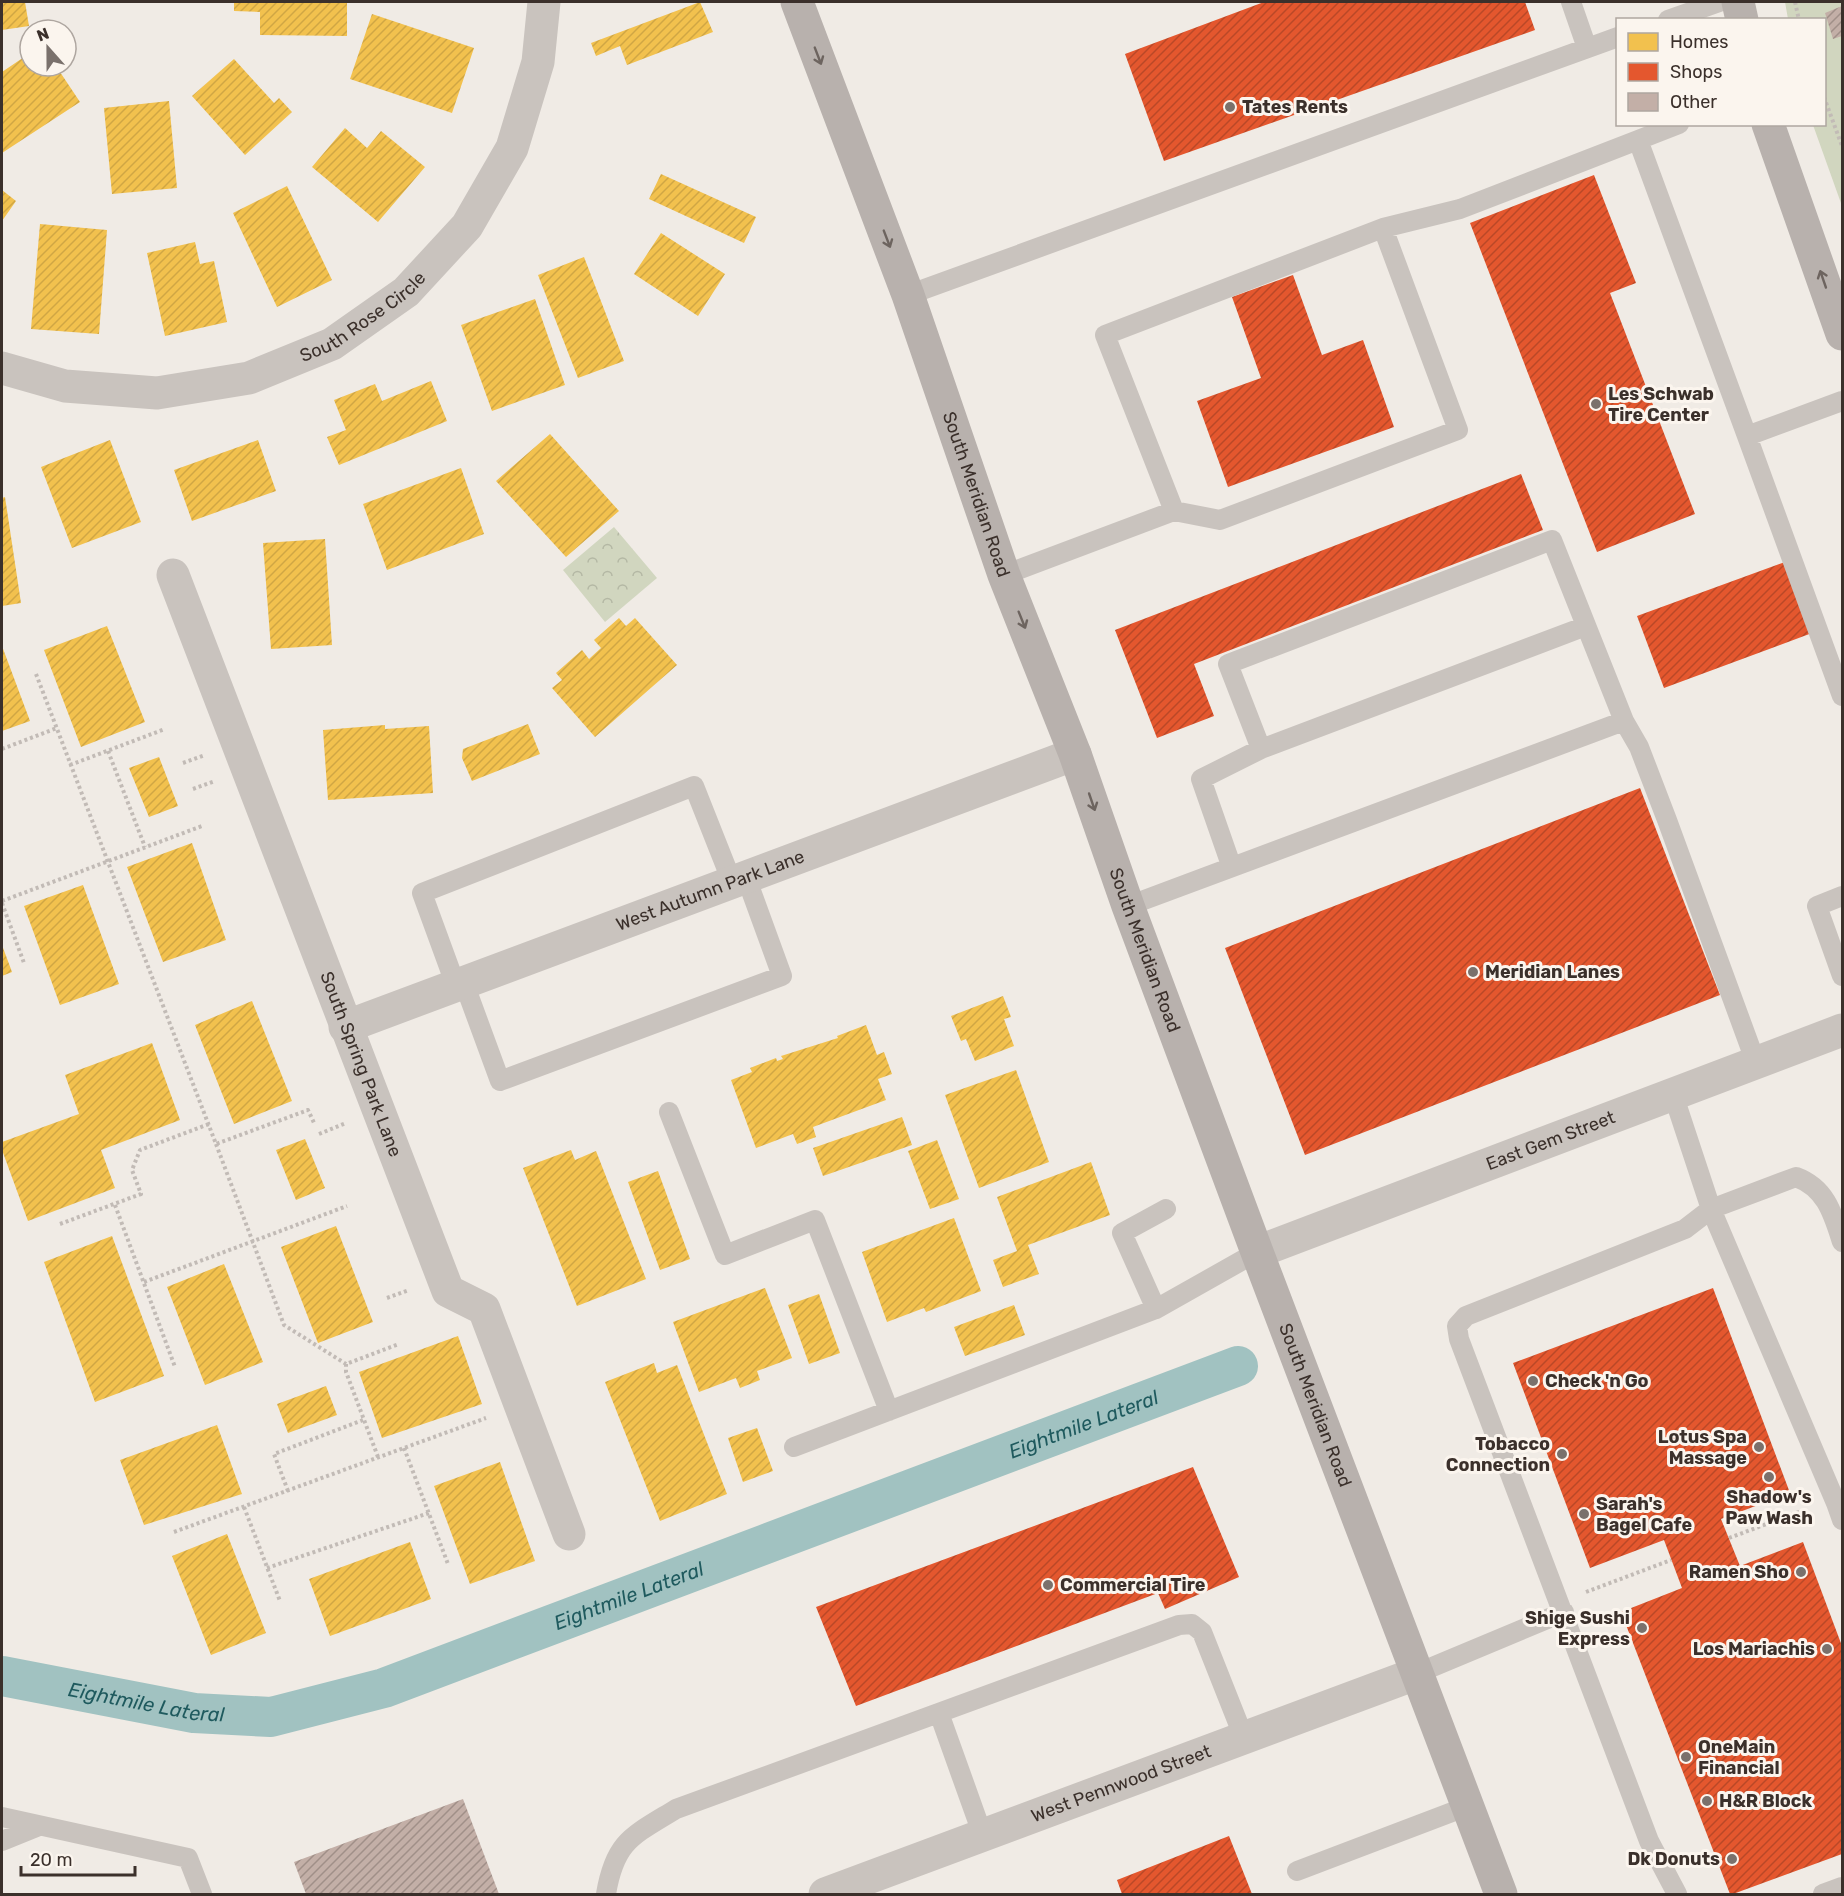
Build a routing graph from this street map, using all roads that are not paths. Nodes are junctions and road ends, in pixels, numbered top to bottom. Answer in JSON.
{"nodes":[{"id":1,"x":544,"y":2,"type":"edge"},
{"id":2,"x":797,"y":2,"type":"edge"},
{"id":3,"x":1571,"y":2,"type":"edge"},
{"id":4,"x":1719,"y":2,"type":"edge"},
{"id":5,"x":1738,"y":2,"type":"edge"},
{"id":6,"x":1674,"y":18,"type":"edge"},
{"id":7,"x":1742,"y":18,"type":"edge"},
{"id":8,"x":1616,"y":37,"type":"edge"},
{"id":9,"x":1587,"y":48,"type":"junction"},
{"id":10,"x":1674,"y":126,"type":"edge"},
{"id":11,"x":1769,"y":126,"type":"edge"},
{"id":12,"x":1638,"y":140,"type":"junction"},
{"id":13,"x":1383,"y":228,"type":"junction"},
{"id":14,"x":908,"y":295,"type":"junction"},
{"id":15,"x":1842,"y":334,"type":"edge"},
{"id":16,"x":2,"y":368,"type":"edge"},
{"id":17,"x":1842,"y":401,"type":"edge"},
{"id":18,"x":1747,"y":436,"type":"junction"},
{"id":19,"x":1174,"y":511,"type":"junction"},
{"id":20,"x":173,"y":575,"type":"dead end"},
{"id":21,"x":1004,"y":575,"type":"junction"},
{"id":22,"x":1586,"y":626,"type":"junction"},
{"id":23,"x":1842,"y":696,"type":"edge"},
{"id":24,"x":1624,"y":722,"type":"junction"},
{"id":25,"x":1261,"y":749,"type":"junction"},
{"id":26,"x":1075,"y":754,"type":"junction"},
{"id":27,"x":1231,"y":866,"type":"junction"},
{"id":28,"x":739,"y":880,"type":"junction"},
{"id":29,"x":1842,"y":896,"type":"edge"},
{"id":30,"x":1128,"y":906,"type":"junction"},
{"id":31,"x":1842,"y":976,"type":"edge"},
{"id":32,"x":460,"y":984,"type":"junction"},
{"id":33,"x":345,"y":1027,"type":"junction"},
{"id":34,"x":1842,"y":1030,"type":"edge"},
{"id":35,"x":1756,"y":1063,"type":"junction"},
{"id":36,"x":1673,"y":1094,"type":"junction"},
{"id":37,"x":669,"y":1112,"type":"dead end"},
{"id":38,"x":1166,"y":1209,"type":"dead end"},
{"id":39,"x":1711,"y":1209,"type":"junction"},
{"id":40,"x":1842,"y":1242,"type":"edge"},
{"id":41,"x":1257,"y":1252,"type":"junction"},
{"id":42,"x":1156,"y":1309,"type":"junction"},
{"id":43,"x":889,"y":1411,"type":"junction"},
{"id":44,"x":794,"y":1447,"type":"dead end"},
{"id":45,"x":1839,"y":1505,"type":"edge"},
{"id":46,"x":569,"y":1534,"type":"dead end"},
{"id":47,"x":1562,"y":1607,"type":"junction"},
{"id":48,"x":1418,"y":1673,"type":"junction"},
{"id":49,"x":939,"y":1713,"type":"junction"},
{"id":50,"x":1244,"y":1738,"type":"junction"},
{"id":51,"x":1468,"y":1806,"type":"junction"},
{"id":52,"x":2,"y":1818,"type":"edge"},
{"id":53,"x":39,"y":1826,"type":"junction"},
{"id":54,"x":983,"y":1836,"type":"junction"},
{"id":55,"x":2,"y":1841,"type":"edge"},
{"id":56,"x":1297,"y":1871,"type":"dead end"},
{"id":57,"x":1842,"y":1887,"type":"edge"},
{"id":58,"x":202,"y":1894,"type":"edge"},
{"id":59,"x":606,"y":1894,"type":"edge"},
{"id":60,"x":825,"y":1894,"type":"edge"},
{"id":61,"x":1501,"y":1894,"type":"edge"},
{"id":62,"x":1677,"y":1894,"type":"edge"},
{"id":63,"x":1823,"y":1894,"type":"edge"}],
"edges":[{"from":1,"to":16,"type":"street","name":"South Rose Circle"},
{"from":2,"to":14,"type":"main road","name":"South Meridian Road","one_way":true},
{"from":3,"to":9,"type":"lane"},
{"from":4,"to":6,"type":"lane"},
{"from":5,"to":7,"type":"main road"},
{"from":8,"to":9,"type":"lane"},
{"from":9,"to":14,"type":"lane"},
{"from":10,"to":12,"type":"lane"},
{"from":15,"to":11,"type":"main road","one_way":true},
{"from":12,"to":13,"type":"lane"},
{"from":12,"to":18,"type":"lane"},
{"from":13,"to":19,"type":"lane"},
{"from":13,"to":19,"type":"lane"},
{"from":14,"to":21,"type":"main road","name":"South Meridian Road"},
{"from":17,"to":18,"type":"lane"},
{"from":18,"to":23,"type":"lane"},
{"from":19,"to":21,"type":"lane"},
{"from":20,"to":33,"type":"street","name":"South Spring Park Lane"},
{"from":21,"to":26,"type":"main road","name":"South Meridian Road","one_way":true},
{"from":22,"to":24,"type":"lane"},
{"from":22,"to":25,"type":"lane"},
{"from":22,"to":25,"type":"lane"},
{"from":24,"to":27,"type":"lane"},
{"from":24,"to":35,"type":"lane"},
{"from":25,"to":27,"type":"lane"},
{"from":26,"to":28,"type":"street","name":"West Autumn Park Lane"},
{"from":26,"to":30,"type":"main road","name":"South Meridian Road","one_way":true},
{"from":27,"to":30,"type":"lane"},
{"from":28,"to":32,"type":"street","name":"West Autumn Park Lane"},
{"from":28,"to":32,"type":"lane"},
{"from":28,"to":32,"type":"lane"},
{"from":29,"to":31,"type":"lane"},
{"from":30,"to":41,"type":"main road","name":"South Meridian Road"},
{"from":32,"to":33,"type":"street","name":"West Autumn Park Lane"},
{"from":33,"to":46,"type":"street","name":"South Spring Park Lane"},
{"from":34,"to":35,"type":"street","name":"East Gem Street"},
{"from":35,"to":36,"type":"street","name":"East Gem Street"},
{"from":36,"to":39,"type":"lane"},
{"from":36,"to":41,"type":"street","name":"East Gem Street"},
{"from":37,"to":43,"type":"lane"},
{"from":38,"to":42,"type":"lane"},
{"from":39,"to":40,"type":"lane"},
{"from":39,"to":45,"type":"lane"},
{"from":39,"to":47,"type":"lane"},
{"from":41,"to":42,"type":"lane"},
{"from":41,"to":48,"type":"main road","name":"South Meridian Road"},
{"from":42,"to":43,"type":"lane"},
{"from":43,"to":44,"type":"lane"},
{"from":47,"to":48,"type":"lane"},
{"from":47,"to":62,"type":"lane"},
{"from":48,"to":50,"type":"street","name":"West Pennwood Street"},
{"from":48,"to":51,"type":"main road","name":"South Meridian Road"},
{"from":49,"to":50,"type":"lane"},
{"from":49,"to":54,"type":"lane"},
{"from":49,"to":59,"type":"lane"},
{"from":50,"to":54,"type":"street","name":"West Pennwood Street"},
{"from":51,"to":56,"type":"lane"},
{"from":51,"to":61,"type":"main road","name":"South Meridian Road"},
{"from":52,"to":53,"type":"lane"},
{"from":53,"to":55,"type":"lane"},
{"from":53,"to":58,"type":"lane"},
{"from":54,"to":60,"type":"street","name":"West Pennwood Street"},
{"from":57,"to":63,"type":"lane"}]}
